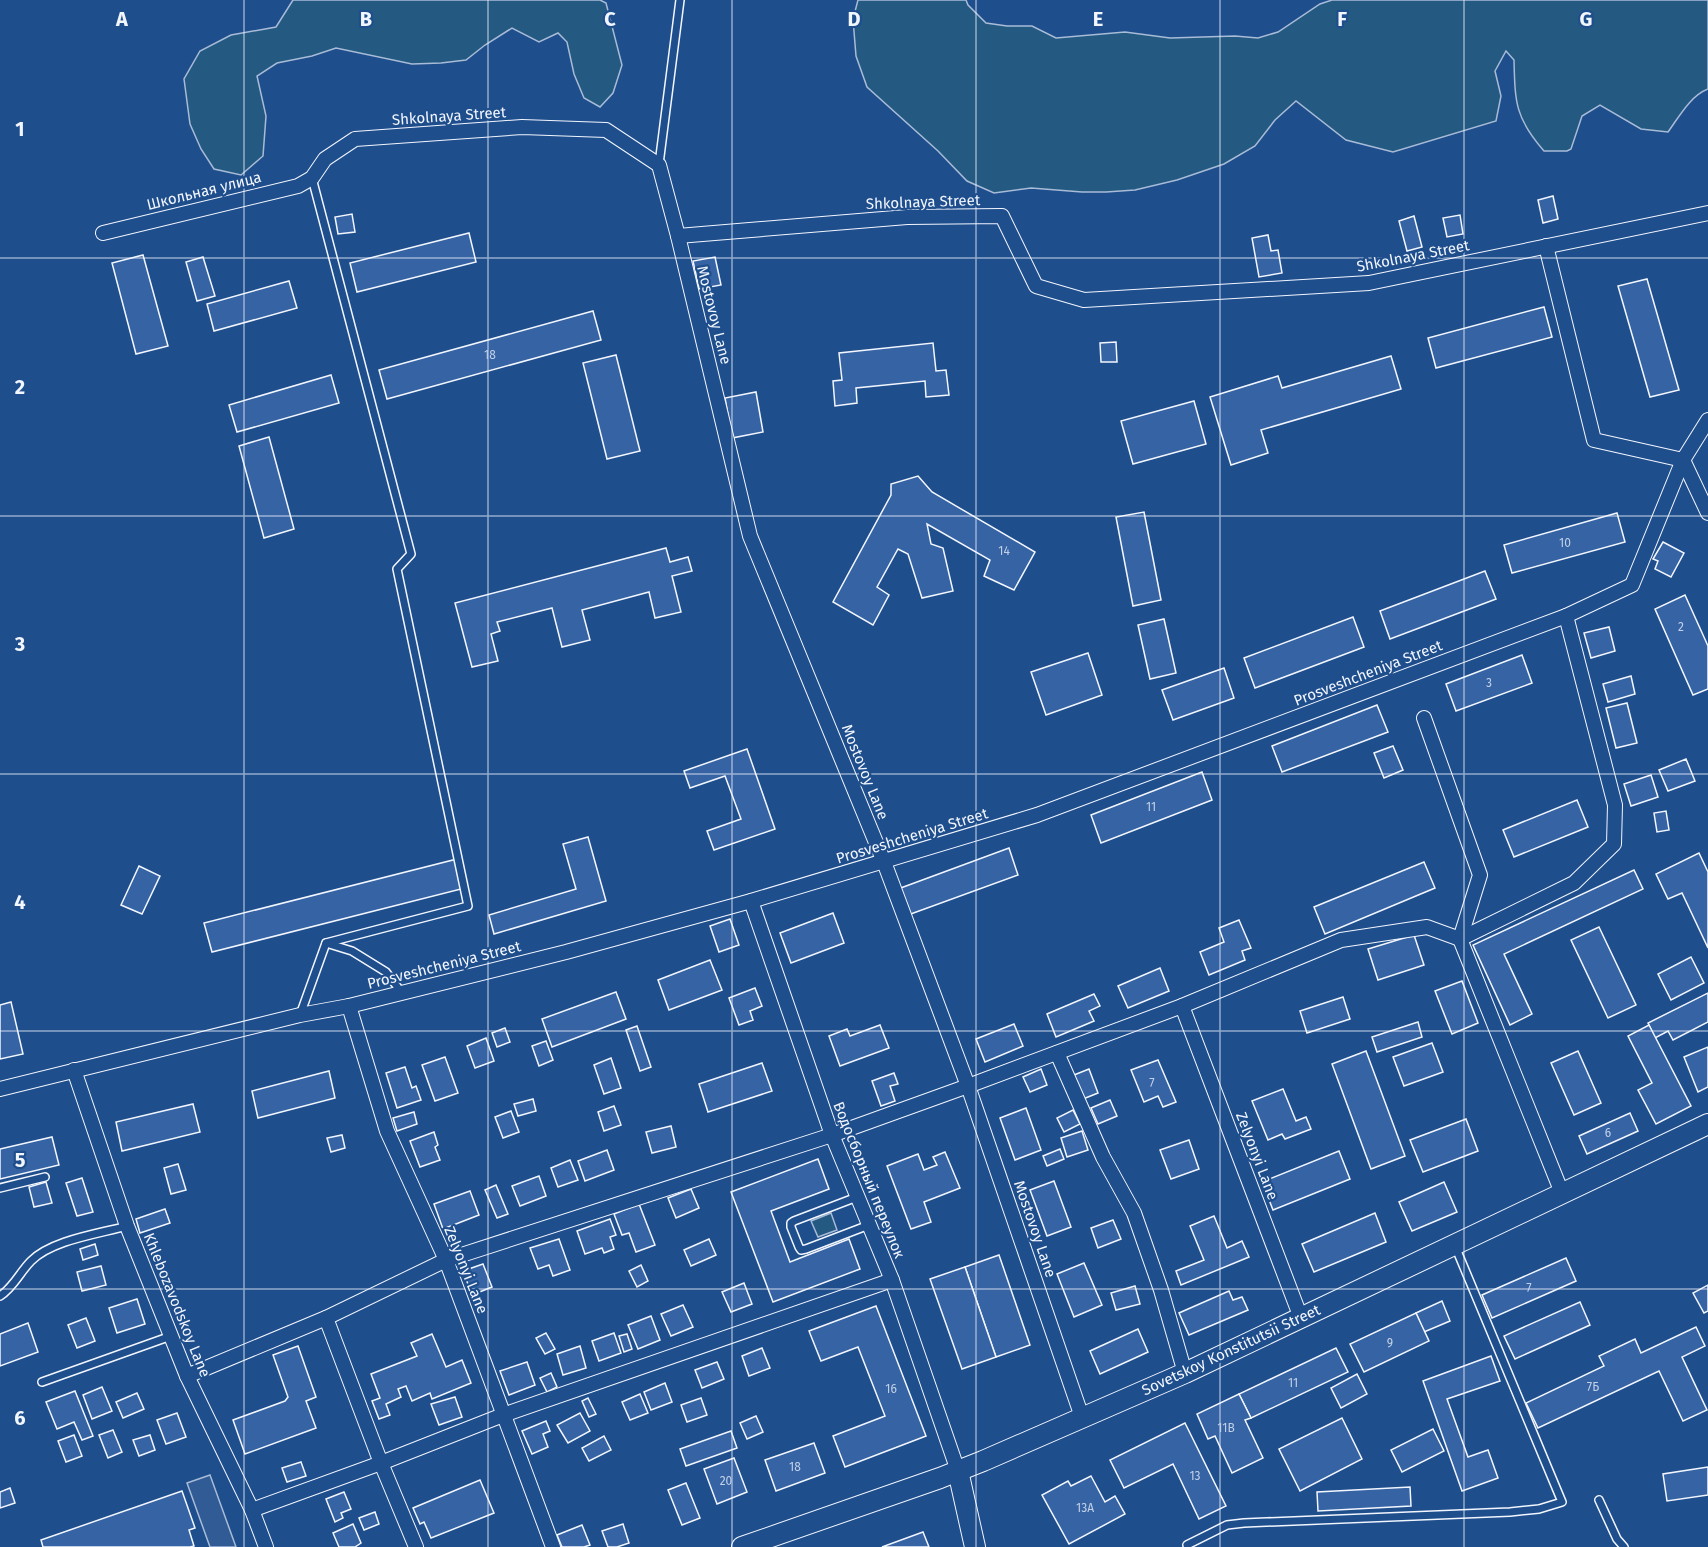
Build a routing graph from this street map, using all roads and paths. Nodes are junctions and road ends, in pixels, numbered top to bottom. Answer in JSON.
{"nodes":[{"id":1,"x":680,"y":0,"type":"edge"},
{"id":2,"x":659,"y":165,"type":"junction"},
{"id":3,"x":312,"y":178,"type":"junction"},
{"id":4,"x":1708,"y":213,"type":"edge"},
{"id":5,"x":103,"y":233,"type":"dead end"},
{"id":6,"x":678,"y":236,"type":"junction"},
{"id":7,"x":1546,"y":246,"type":"junction"},
{"id":8,"x":1708,"y":420,"type":"edge"},
{"id":9,"x":1683,"y":460,"type":"junction"},
{"id":10,"x":1708,"y":513,"type":"edge"},
{"id":11,"x":1566,"y":616,"type":"junction"},
{"id":12,"x":1424,"y":718,"type":"dead end"},
{"id":13,"x":884,"y":862,"type":"junction"},
{"id":14,"x":751,"y":901,"type":"junction"},
{"id":15,"x":1460,"y":939,"type":"junction"},
{"id":16,"x":326,"y":943,"type":"junction"},
{"id":17,"x":402,"y":993,"type":"junction"},
{"id":18,"x":349,"y":1006,"type":"junction"},
{"id":19,"x":1182,"y":1006,"type":"junction"},
{"id":20,"x":300,"y":1015,"type":"junction"},
{"id":21,"x":1057,"y":1053,"type":"junction"},
{"id":22,"x":74,"y":1070,"type":"junction"},
{"id":23,"x":968,"y":1086,"type":"junction"},
{"id":24,"x":0,"y":1089,"type":"edge"},
{"id":25,"x":1708,"y":1124,"type":"edge"},
{"id":26,"x":832,"y":1135,"type":"junction"},
{"id":27,"x":45,"y":1177,"type":"dead end"},
{"id":28,"x":0,"y":1188,"type":"edge"},
{"id":29,"x":1562,"y":1193,"type":"junction"},
{"id":30,"x":857,"y":1197,"type":"junction"},
{"id":31,"x":869,"y":1225,"type":"junction"},
{"id":32,"x":127,"y":1226,"type":"junction"},
{"id":33,"x":1454,"y":1244,"type":"junction"},
{"id":34,"x":446,"y":1260,"type":"junction"},
{"id":35,"x":891,"y":1280,"type":"junction"},
{"id":36,"x":0,"y":1296,"type":"edge"},
{"id":37,"x":326,"y":1318,"type":"junction"},
{"id":38,"x":1301,"y":1318,"type":"junction"},
{"id":39,"x":171,"y":1336,"type":"junction"},
{"id":40,"x":1185,"y":1373,"type":"junction"},
{"id":41,"x":187,"y":1376,"type":"junction"},
{"id":42,"x":42,"y":1382,"type":"dead end"},
{"id":43,"x":503,"y":1415,"type":"junction"},
{"id":44,"x":1082,"y":1417,"type":"junction"},
{"id":45,"x":381,"y":1463,"type":"junction"},
{"id":46,"x":957,"y":1471,"type":"junction"},
{"id":47,"x":1599,"y":1500,"type":"dead end"},
{"id":48,"x":252,"y":1510,"type":"junction"},
{"id":49,"x":1187,"y":1545,"type":"dead end"},
{"id":50,"x":266,"y":1547,"type":"edge"},
{"id":51,"x":416,"y":1547,"type":"edge"},
{"id":52,"x":553,"y":1547,"type":"edge"},
{"id":53,"x":742,"y":1547,"type":"edge"},
{"id":54,"x":975,"y":1547,"type":"edge"},
{"id":55,"x":1624,"y":1547,"type":"edge"}],
"edges":[{"from":1,"to":2,"type":"lane"},
{"from":2,"to":3,"type":"street","name":"Shkolnaya Street"},
{"from":2,"to":6,"type":"street"},
{"from":3,"to":5,"type":"street","name":"Школьная улица"},
{"from":3,"to":16,"type":"lane"},
{"from":4,"to":7,"type":"street","name":"Shkolnaya Street"},
{"from":6,"to":7,"type":"street","name":"Shkolnaya Street"},
{"from":6,"to":13,"type":"street","name":"Mostovoy Lane"},
{"from":7,"to":9,"type":"street"},
{"from":8,"to":9,"type":"street","name":"Prosveshcheniya Street"},
{"from":9,"to":10,"type":"street"},
{"from":9,"to":11,"type":"street","name":"Prosveshcheniya Street"},
{"from":11,"to":13,"type":"street","name":"Prosveshcheniya Street"},
{"from":11,"to":15,"type":"street"},
{"from":12,"to":15,"type":"street"},
{"from":13,"to":14,"type":"street","name":"Prosveshcheniya Street"},
{"from":13,"to":23,"type":"street","name":"Mostovoy Lane"},
{"from":14,"to":17,"type":"street","name":"Prosveshcheniya Street"},
{"from":14,"to":26,"type":"street","name":"Водосборный переулок"},
{"from":15,"to":19,"type":"street"},
{"from":15,"to":29,"type":"street"},
{"from":16,"to":17,"type":"lane"},
{"from":16,"to":20,"type":"lane"},
{"from":17,"to":18,"type":"street","name":"Prosveshcheniya Street"},
{"from":18,"to":20,"type":"street","name":"Prosveshcheniya Street"},
{"from":18,"to":34,"type":"street","name":"Zelyonyi Lane"},
{"from":19,"to":21,"type":"street"},
{"from":19,"to":38,"type":"street","name":"Zelyonyi Lane"},
{"from":20,"to":22,"type":"street","name":"Prosveshcheniya Street"},
{"from":21,"to":23,"type":"street"},
{"from":21,"to":40,"type":"street"},
{"from":22,"to":24,"type":"street","name":"Prosveshcheniya Street"},
{"from":22,"to":32,"type":"street","name":"Khlebozavodskoy Lane"},
{"from":23,"to":26,"type":"street"},
{"from":23,"to":44,"type":"street","name":"Mostovoy Lane"},
{"from":25,"to":29,"type":"main road","name":"Sovetskoy Konstitutsii Street"},
{"from":26,"to":30,"type":"street","name":"Водосборный переулок"},
{"from":26,"to":34,"type":"street"},
{"from":27,"to":28,"type":"lane"},
{"from":29,"to":33,"type":"main road","name":"Sovetskoy Konstitutsii Street"},
{"from":30,"to":31,"type":"street","name":"Водосборный переулок"},
{"from":30,"to":31,"type":"lane"},
{"from":31,"to":35,"type":"street","name":"Водосборный переулок"},
{"from":32,"to":36,"type":"lane"},
{"from":32,"to":39,"type":"street","name":"Khlebozavodskoy Lane"},
{"from":33,"to":38,"type":"main road","name":"Sovetskoy Konstitutsii Street"},
{"from":33,"to":49,"type":"lane"},
{"from":34,"to":37,"type":"street"},
{"from":34,"to":43,"type":"street","name":"Zelyonyi Lane"},
{"from":35,"to":43,"type":"street"},
{"from":35,"to":46,"type":"street","name":"Водосборный переулок"},
{"from":37,"to":41,"type":"street"},
{"from":37,"to":45,"type":"street"},
{"from":38,"to":40,"type":"main road","name":"Sovetskoy Konstitutsii Street"},
{"from":39,"to":41,"type":"street","name":"Khlebozavodskoy Lane"},
{"from":39,"to":42,"type":"lane"},
{"from":40,"to":44,"type":"main road","name":"Sovetskoy Konstitutsii Street"},
{"from":41,"to":48,"type":"street","name":"Khlebozavodskoy Lane"},
{"from":43,"to":45,"type":"street"},
{"from":43,"to":52,"type":"street","name":"Zelyonyi Lane"},
{"from":44,"to":46,"type":"main road","name":"Sovetskoy Konstitutsii Street"},
{"from":45,"to":48,"type":"street"},
{"from":45,"to":51,"type":"street"},
{"from":46,"to":53,"type":"main road","name":"Sovetskoy Konstitutsii Street"},
{"from":46,"to":54,"type":"main road"},
{"from":47,"to":55,"type":"lane"},
{"from":48,"to":50,"type":"street","name":"Khlebozavodskoy Lane"}]}
